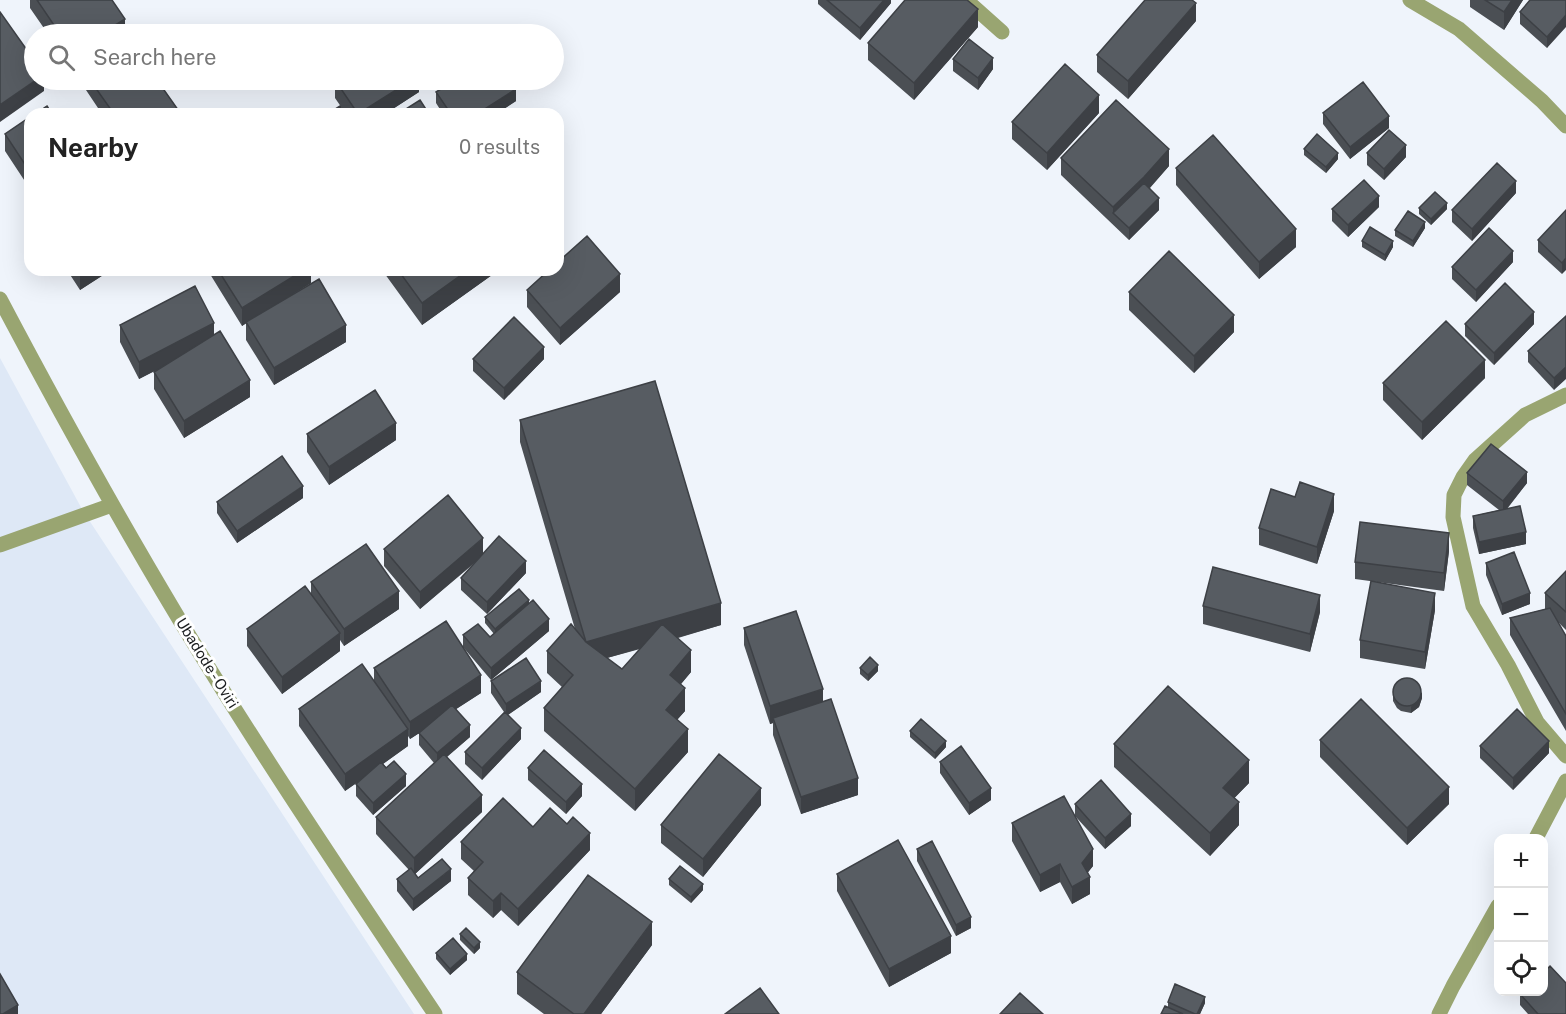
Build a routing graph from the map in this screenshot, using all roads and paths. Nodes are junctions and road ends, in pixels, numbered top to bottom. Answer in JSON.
{"nodes":[{"id":1,"x":966,"y":0,"type":"edge"},
{"id":2,"x":1410,"y":0,"type":"edge"},
{"id":3,"x":1002,"y":32,"type":"dead end"},
{"id":4,"x":1566,"y":126,"type":"edge"},
{"id":5,"x":0,"y":299,"type":"edge"},
{"id":6,"x":1566,"y":395,"type":"edge"},
{"id":7,"x":112,"y":505,"type":"junction"},
{"id":8,"x":0,"y":545,"type":"edge"},
{"id":9,"x":1566,"y":756,"type":"edge"},
{"id":10,"x":1566,"y":781,"type":"edge"},
{"id":11,"x":1538,"y":834,"type":"edge"},
{"id":12,"x":1494,"y":913,"type":"edge"},
{"id":13,"x":435,"y":1014,"type":"edge"},
{"id":14,"x":1439,"y":1014,"type":"edge"}],
"edges":[{"from":1,"to":3,"type":"street"},
{"from":2,"to":4,"type":"street"},
{"from":5,"to":7,"type":"street","name":"Ubadode - Oviri"},
{"from":6,"to":9,"type":"street"},
{"from":7,"to":8,"type":"street"},
{"from":7,"to":13,"type":"street","name":"Ubadode - Oviri"},
{"from":10,"to":11,"type":"street"},
{"from":12,"to":14,"type":"street"}]}
